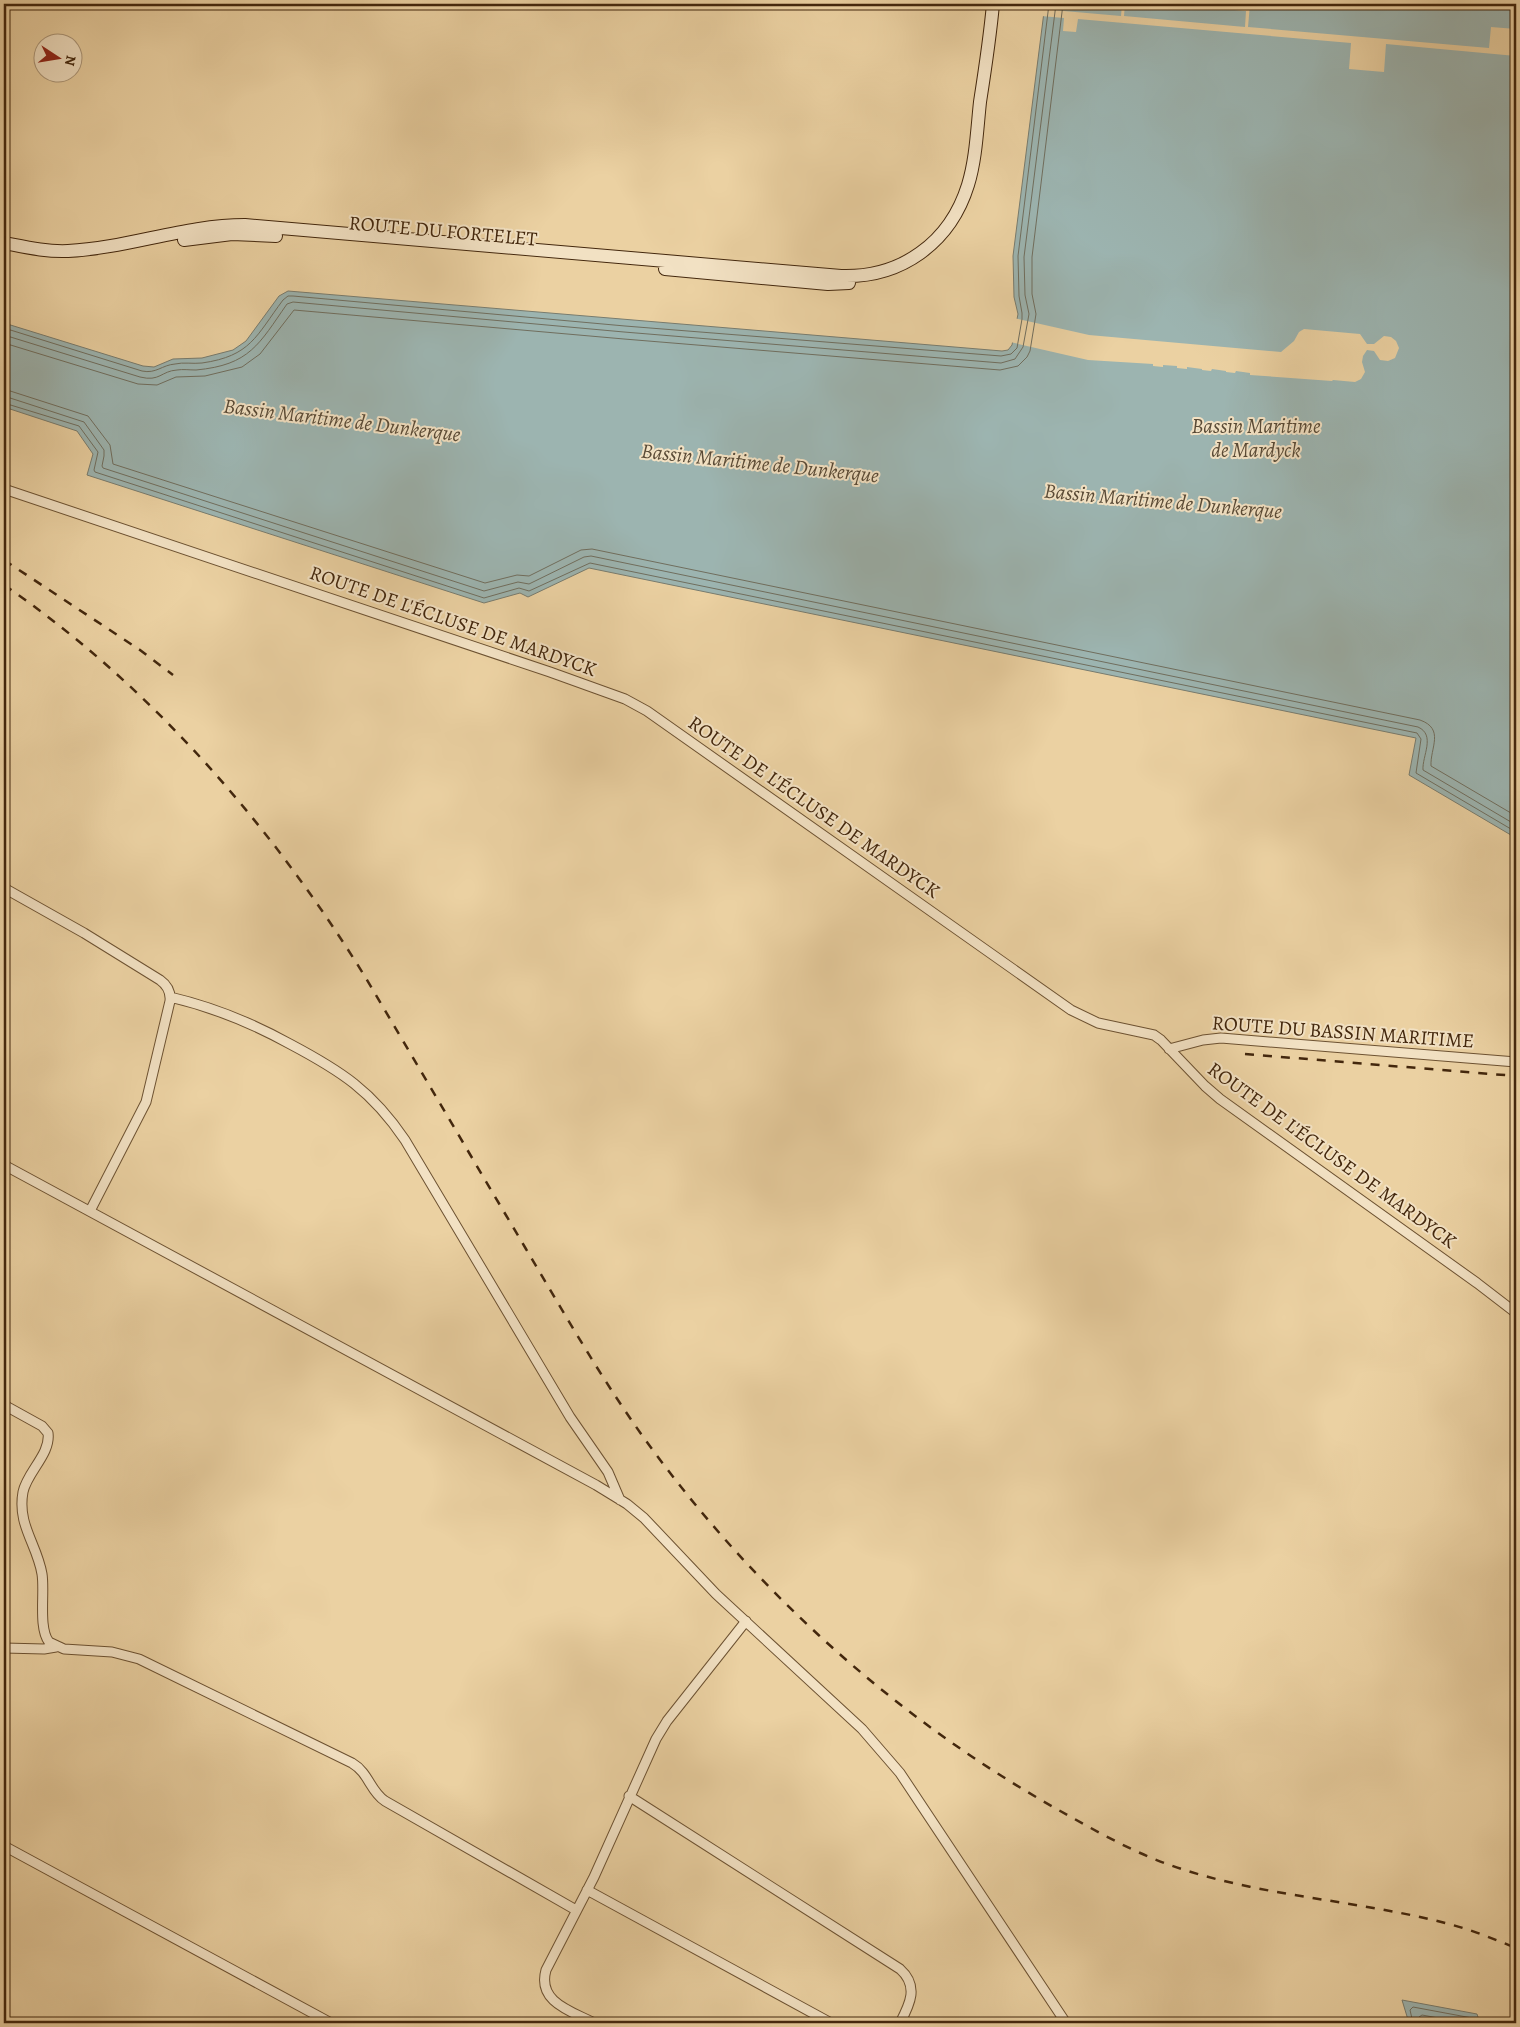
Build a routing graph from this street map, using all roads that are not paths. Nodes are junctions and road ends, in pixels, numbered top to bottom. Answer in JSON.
{"nodes":[{"id":1,"x":993,"y":7,"type":"edge"},
{"id":2,"x":4,"y":244,"type":"edge"},
{"id":3,"x":4,"y":489,"type":"edge"},
{"id":4,"x":4,"y":888,"type":"edge"},
{"id":5,"x":170,"y":997,"type":"junction"},
{"id":6,"x":1169,"y":1049,"type":"junction"},
{"id":7,"x":1516,"y":1062,"type":"edge"},
{"id":8,"x":4,"y":1165,"type":"edge"},
{"id":9,"x":90,"y":1211,"type":"junction"},
{"id":10,"x":1516,"y":1313,"type":"edge"},
{"id":11,"x":4,"y":1405,"type":"edge"},
{"id":12,"x":620,"y":1500,"type":"junction"},
{"id":13,"x":746,"y":1621,"type":"junction"},
{"id":14,"x":56,"y":1647,"type":"junction"},
{"id":15,"x":4,"y":1648,"type":"edge"},
{"id":16,"x":629,"y":1796,"type":"junction"},
{"id":17,"x":4,"y":1846,"type":"edge"},
{"id":18,"x":587,"y":1890,"type":"junction"},
{"id":19,"x":576,"y":1910,"type":"junction"},
{"id":20,"x":331,"y":2023,"type":"edge"},
{"id":21,"x":594,"y":2023,"type":"edge"},
{"id":22,"x":831,"y":2023,"type":"edge"},
{"id":23,"x":900,"y":2023,"type":"edge"},
{"id":24,"x":1066,"y":2023,"type":"edge"}],
"edges":[{"from":1,"to":2,"type":"main road","name":"ROUTE DU FORTELET"},
{"from":3,"to":6,"type":"street","name":"ROUTE DE L'ÉCLUSE DE MARDYCK"},
{"from":4,"to":5,"type":"street"},
{"from":5,"to":9,"type":"street"},
{"from":5,"to":12,"type":"street"},
{"from":6,"to":7,"type":"street","name":"ROUTE DU BASSIN MARITIME"},
{"from":6,"to":10,"type":"street","name":"ROUTE DE L'ÉCLUSE DE MARDYCK"},
{"from":8,"to":9,"type":"street"},
{"from":9,"to":12,"type":"street"},
{"from":11,"to":14,"type":"street"},
{"from":12,"to":13,"type":"street"},
{"from":13,"to":16,"type":"street"},
{"from":13,"to":24,"type":"street"},
{"from":14,"to":15,"type":"street"},
{"from":14,"to":19,"type":"street"},
{"from":16,"to":18,"type":"street"},
{"from":16,"to":23,"type":"street"},
{"from":17,"to":20,"type":"street"},
{"from":18,"to":19,"type":"street"},
{"from":18,"to":22,"type":"street"},
{"from":19,"to":21,"type":"street"}]}
